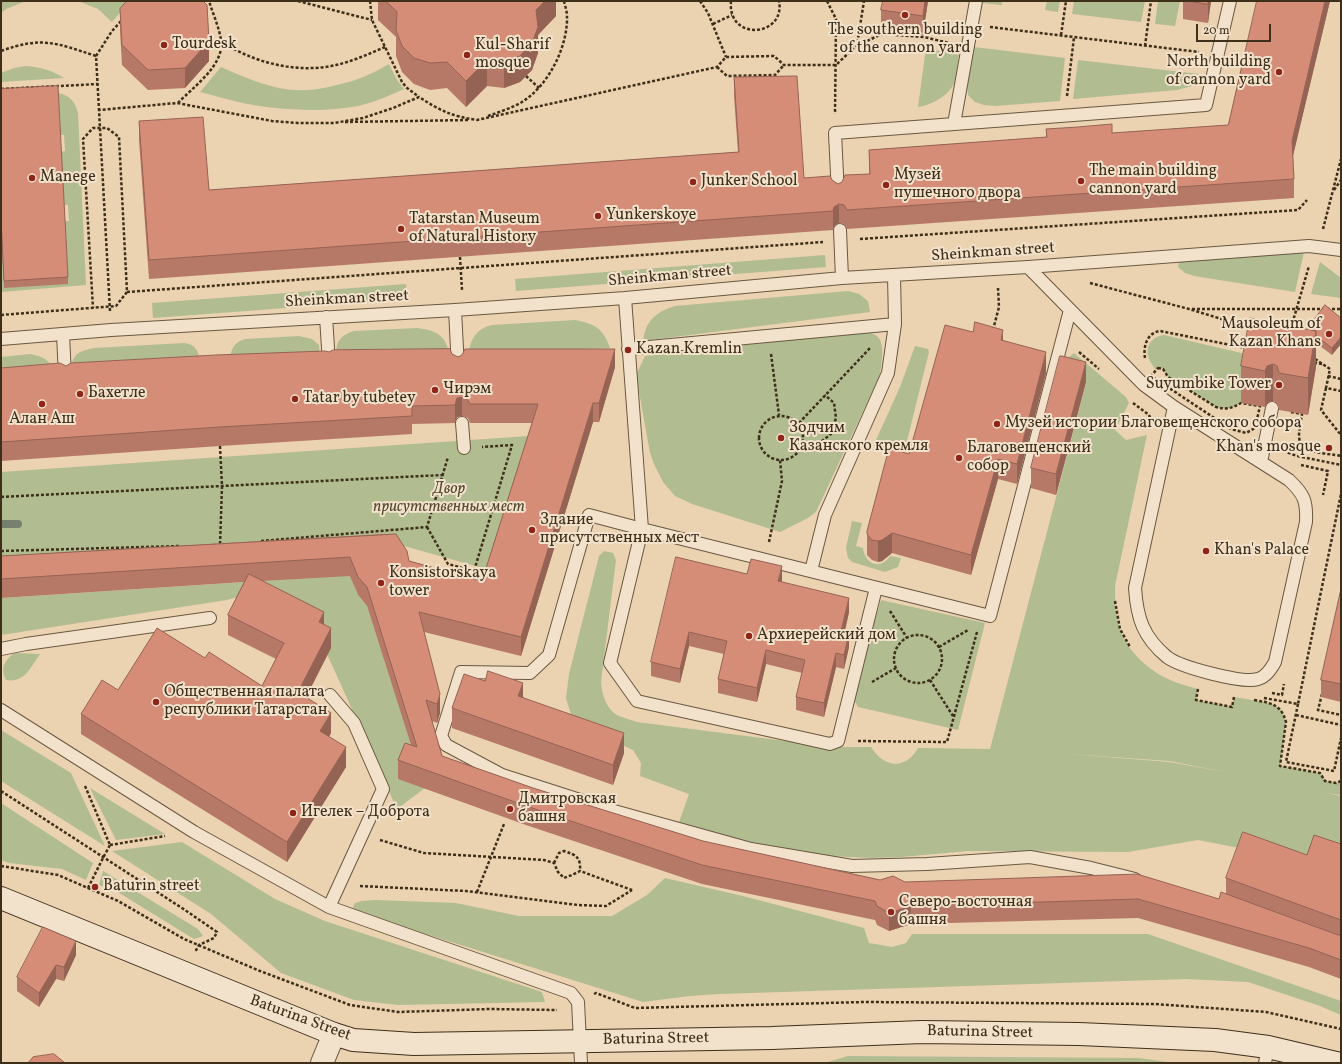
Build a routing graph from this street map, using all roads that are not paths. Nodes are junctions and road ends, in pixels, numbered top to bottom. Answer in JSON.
{"nodes":[{"id":1,"x":976,"y":1,"type":"edge"},
{"id":2,"x":1230,"y":1,"type":"edge"},
{"id":3,"x":954,"y":124,"type":"junction"},
{"id":4,"x":838,"y":195,"type":"edge"},
{"id":5,"x":840,"y":235,"type":"road end"},
{"id":6,"x":1341,"y":250,"type":"edge"},
{"id":7,"x":1028,"y":267,"type":"junction"},
{"id":8,"x":894,"y":275,"type":"junction"},
{"id":9,"x":842,"y":278,"type":"junction"},
{"id":10,"x":625,"y":298,"type":"junction"},
{"id":11,"x":459,"y":309,"type":"junction"},
{"id":12,"x":1070,"y":310,"type":"junction"},
{"id":13,"x":326,"y":317,"type":"junction"},
{"id":14,"x":895,"y":324,"type":"junction"},
{"id":15,"x":62,"y":334,"type":"junction"},
{"id":16,"x":1,"y":339,"type":"edge"},
{"id":17,"x":628,"y":349,"type":"junction"},
{"id":18,"x":329,"y":363,"type":"edge"},
{"id":19,"x":458,"y":368,"type":"edge"},
{"id":20,"x":65,"y":377,"type":"edge"},
{"id":21,"x":1174,"y":407,"type":"junction"},
{"id":22,"x":1272,"y":408,"type":"dead end"},
{"id":23,"x":462,"y":423,"type":"dead end"},
{"id":24,"x":464,"y":448,"type":"dead end"},
{"id":25,"x":1261,"y":462,"type":"junction"},
{"id":26,"x":642,"y":529,"type":"junction"},
{"id":27,"x":811,"y":571,"type":"junction"},
{"id":28,"x":876,"y":588,"type":"junction"},
{"id":29,"x":210,"y":618,"type":"dead end"},
{"id":30,"x":1,"y":649,"type":"edge"},
{"id":31,"x":330,"y":695,"type":"dead end"},
{"id":32,"x":1,"y":710,"type":"edge"},
{"id":33,"x":1149,"y":882,"type":"edge"},
{"id":34,"x":1,"y":898,"type":"edge"},
{"id":35,"x":329,"y":907,"type":"junction"},
{"id":36,"x":334,"y":1034,"type":"junction"},
{"id":37,"x":580,"y":1052,"type":"edge"},
{"id":38,"x":1267,"y":1055,"type":"edge"},
{"id":39,"x":322,"y":1063,"type":"edge"},
{"id":40,"x":1336,"y":1063,"type":"edge"}],
"edges":[{"from":1,"to":3,"type":"lane"},
{"from":2,"to":3,"type":"lane"},
{"from":3,"to":4,"type":"lane"},
{"from":5,"to":9,"type":"lane"},
{"from":6,"to":7,"type":"lane","name":"Sheinkman street"},
{"from":7,"to":8,"type":"lane","name":"Sheinkman street"},
{"from":7,"to":12,"type":"lane"},
{"from":8,"to":9,"type":"lane","name":"Sheinkman street"},
{"from":8,"to":14,"type":"lane"},
{"from":9,"to":10,"type":"lane","name":"Sheinkman street"},
{"from":10,"to":11,"type":"lane","name":"Sheinkman street"},
{"from":10,"to":17,"type":"lane"},
{"from":11,"to":13,"type":"lane","name":"Sheinkman street"},
{"from":11,"to":19,"type":"lane"},
{"from":12,"to":21,"type":"lane"},
{"from":12,"to":28,"type":"lane"},
{"from":13,"to":15,"type":"lane","name":"Sheinkman street"},
{"from":13,"to":18,"type":"lane"},
{"from":14,"to":17,"type":"lane"},
{"from":14,"to":27,"type":"lane"},
{"from":15,"to":16,"type":"lane","name":"Sheinkman street"},
{"from":15,"to":20,"type":"lane"},
{"from":17,"to":26,"type":"lane"},
{"from":21,"to":25,"type":"lane"},
{"from":21,"to":25,"type":"lane"},
{"from":22,"to":25,"type":"lane"},
{"from":23,"to":24,"type":"lane"},
{"from":26,"to":27,"type":"lane"},
{"from":26,"to":28,"type":"lane"},
{"from":26,"to":33,"type":"lane"},
{"from":27,"to":28,"type":"lane"},
{"from":29,"to":30,"type":"lane"},
{"from":31,"to":35,"type":"lane"},
{"from":32,"to":35,"type":"lane"},
{"from":34,"to":36,"type":"main road","name":"Baturina Street"},
{"from":35,"to":37,"type":"lane"},
{"from":36,"to":37,"type":"main road","name":"Baturina Street"},
{"from":36,"to":39,"type":"main road"},
{"from":37,"to":38,"type":"main road","name":"Baturina Street"},
{"from":38,"to":40,"type":"main road","name":"Baturina Street"}]}
